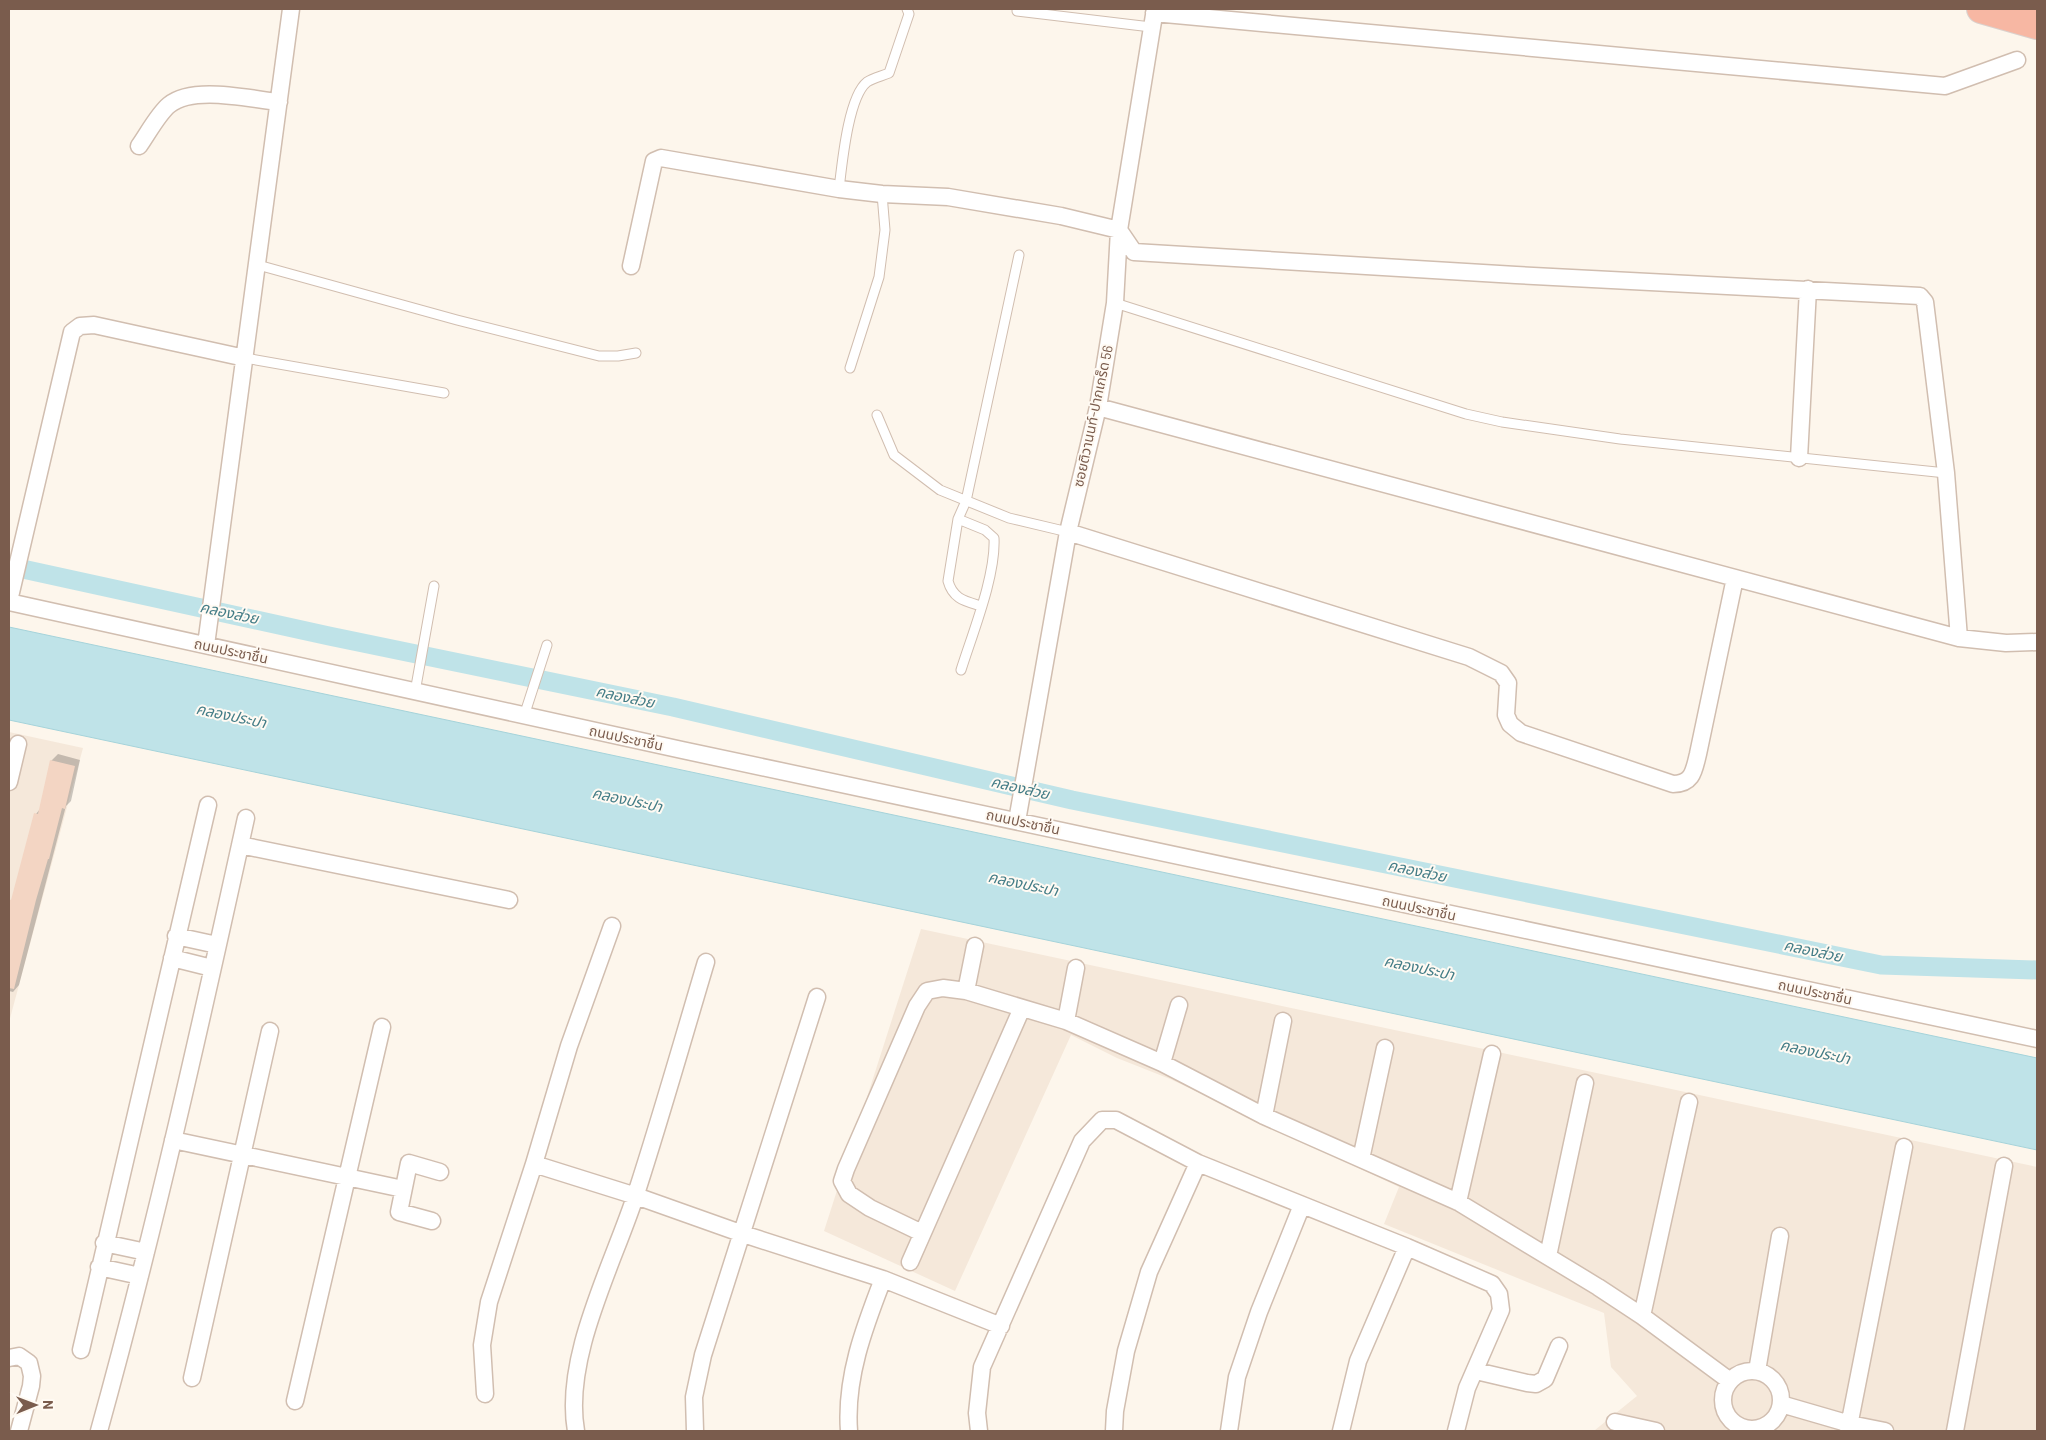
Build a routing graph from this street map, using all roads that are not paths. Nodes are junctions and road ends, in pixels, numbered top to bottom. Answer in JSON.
{"nodes":[{"id":1,"x":291,"y":9,"type":"edge"},
{"id":2,"x":907,"y":9,"type":"edge"},
{"id":3,"x":1981,"y":9,"type":"edge"},
{"id":4,"x":1017,"y":11,"type":"dead end"},
{"id":5,"x":1153,"y":16,"type":"edge"},
{"id":6,"x":2037,"y":25,"type":"edge"},
{"id":7,"x":2017,"y":60,"type":"dead end"},
{"id":8,"x":279,"y":102,"type":"junction"},
{"id":9,"x":139,"y":146,"type":"dead end"},
{"id":10,"x":839,"y":189,"type":"junction"},
{"id":11,"x":882,"y":194,"type":"junction"},
{"id":12,"x":1119,"y":230,"type":"junction"},
{"id":13,"x":1019,"y":255,"type":"dead end"},
{"id":14,"x":258,"y":265,"type":"junction"},
{"id":15,"x":631,"y":266,"type":"dead end"},
{"id":16,"x":1808,"y":289,"type":"junction"},
{"id":17,"x":1115,"y":303,"type":"junction"},
{"id":18,"x":636,"y":353,"type":"dead end"},
{"id":19,"x":245,"y":358,"type":"junction"},
{"id":20,"x":850,"y":368,"type":"dead end"},
{"id":21,"x":444,"y":394,"type":"dead end"},
{"id":22,"x":1098,"y":407,"type":"junction"},
{"id":23,"x":877,"y":415,"type":"dead end"},
{"id":24,"x":1799,"y":458,"type":"junction"},
{"id":25,"x":1946,"y":473,"type":"junction"},
{"id":26,"x":966,"y":500,"type":"junction"},
{"id":27,"x":958,"y":519,"type":"junction"},
{"id":28,"x":1068,"y":532,"type":"junction"},
{"id":29,"x":1735,"y":578,"type":"junction"},
{"id":30,"x":434,"y":586,"type":"dead end"},
{"id":31,"x":9,"y":602,"type":"edge"},
{"id":32,"x":981,"y":606,"type":"junction"},
{"id":33,"x":1959,"y":638,"type":"junction"},
{"id":34,"x":2037,"y":642,"type":"edge"},
{"id":35,"x":206,"y":645,"type":"junction"},
{"id":36,"x":547,"y":645,"type":"dead end"},
{"id":37,"x":961,"y":670,"type":"dead end"},
{"id":38,"x":415,"y":692,"type":"junction"},
{"id":39,"x":524,"y":716,"type":"junction"},
{"id":40,"x":18,"y":744,"type":"dead end"},
{"id":41,"x":9,"y":782,"type":"edge"},
{"id":42,"x":208,"y":805,"type":"dead end"},
{"id":43,"x":246,"y":818,"type":"dead end"},
{"id":44,"x":1017,"y":821,"type":"junction"},
{"id":45,"x":240,"y":846,"type":"junction"},
{"id":46,"x":509,"y":900,"type":"dead end"},
{"id":47,"x":612,"y":926,"type":"dead end"},
{"id":48,"x":176,"y":936,"type":"junction"},
{"id":49,"x":217,"y":945,"type":"junction"},
{"id":50,"x":975,"y":946,"type":"dead end"},
{"id":51,"x":172,"y":958,"type":"junction"},
{"id":52,"x":706,"y":962,"type":"dead end"},
{"id":53,"x":212,"y":968,"type":"junction"},
{"id":54,"x":1076,"y":968,"type":"dead end"},
{"id":55,"x":966,"y":991,"type":"junction"},
{"id":56,"x":817,"y":997,"type":"dead end"},
{"id":57,"x":1179,"y":1005,"type":"dead end"},
{"id":58,"x":1022,"y":1008,"type":"junction"},
{"id":59,"x":1066,"y":1021,"type":"junction"},
{"id":60,"x":1283,"y":1021,"type":"dead end"},
{"id":61,"x":382,"y":1027,"type":"dead end"},
{"id":62,"x":270,"y":1031,"type":"dead end"},
{"id":63,"x":2037,"y":1039,"type":"edge"},
{"id":64,"x":1385,"y":1048,"type":"dead end"},
{"id":65,"x":1492,"y":1054,"type":"dead end"},
{"id":66,"x":1162,"y":1062,"type":"junction"},
{"id":67,"x":1585,"y":1083,"type":"dead end"},
{"id":68,"x":1689,"y":1102,"type":"dead end"},
{"id":69,"x":1264,"y":1116,"type":"junction"},
{"id":70,"x":173,"y":1140,"type":"junction"},
{"id":71,"x":1904,"y":1147,"type":"dead end"},
{"id":72,"x":242,"y":1154,"type":"junction"},
{"id":73,"x":1361,"y":1159,"type":"junction"},
{"id":74,"x":1198,"y":1163,"type":"junction"},
{"id":75,"x":534,"y":1164,"type":"junction"},
{"id":76,"x":2004,"y":1166,"type":"dead end"},
{"id":77,"x":440,"y":1172,"type":"dead end"},
{"id":78,"x":348,"y":1177,"type":"junction"},
{"id":79,"x":404,"y":1189,"type":"junction"},
{"id":80,"x":636,"y":1196,"type":"junction"},
{"id":81,"x":1458,"y":1202,"type":"junction"},
{"id":82,"x":1302,"y":1205,"type":"junction"},
{"id":83,"x":432,"y":1222,"type":"dead end"},
{"id":84,"x":922,"y":1233,"type":"junction"},
{"id":85,"x":743,"y":1234,"type":"junction"},
{"id":86,"x":1780,"y":1236,"type":"dead end"},
{"id":87,"x":104,"y":1243,"type":"junction"},
{"id":88,"x":1407,"y":1247,"type":"junction"},
{"id":89,"x":146,"y":1252,"type":"junction"},
{"id":90,"x":1548,"y":1256,"type":"junction"},
{"id":91,"x":910,"y":1262,"type":"dead end"},
{"id":92,"x":99,"y":1267,"type":"junction"},
{"id":93,"x":140,"y":1276,"type":"junction"},
{"id":94,"x":883,"y":1279,"type":"junction"},
{"id":95,"x":1642,"y":1316,"type":"junction"},
{"id":96,"x":1002,"y":1326,"type":"junction"},
{"id":97,"x":1559,"y":1346,"type":"dead end"},
{"id":98,"x":81,"y":1350,"type":"dead end"},
{"id":99,"x":9,"y":1358,"type":"edge"},
{"id":100,"x":1476,"y":1371,"type":"junction"},
{"id":101,"x":1757,"y":1371,"type":"junction"},
{"id":102,"x":192,"y":1378,"type":"dead end"},
{"id":103,"x":1730,"y":1381,"type":"junction"},
{"id":104,"x":485,"y":1394,"type":"dead end"},
{"id":105,"x":295,"y":1401,"type":"dead end"},
{"id":106,"x":1781,"y":1404,"type":"junction"},
{"id":107,"x":1615,"y":1422,"type":"dead end"},
{"id":108,"x":1849,"y":1428,"type":"edge"},
{"id":109,"x":1746,"y":1430,"type":"edge"},
{"id":110,"x":19,"y":1431,"type":"edge"},
{"id":111,"x":99,"y":1431,"type":"edge"},
{"id":112,"x":576,"y":1431,"type":"edge"},
{"id":113,"x":695,"y":1431,"type":"edge"},
{"id":114,"x":850,"y":1431,"type":"edge"},
{"id":115,"x":979,"y":1431,"type":"edge"},
{"id":116,"x":1114,"y":1431,"type":"edge"},
{"id":117,"x":1229,"y":1431,"type":"edge"},
{"id":118,"x":1341,"y":1431,"type":"edge"},
{"id":119,"x":1456,"y":1431,"type":"edge"},
{"id":120,"x":1656,"y":1431,"type":"edge"},
{"id":121,"x":1885,"y":1431,"type":"edge"},
{"id":122,"x":1954,"y":1431,"type":"edge"}],
"edges":[{"from":1,"to":8,"type":"street"},
{"from":2,"to":10,"type":"lane"},
{"from":3,"to":6,"type":"highway"},
{"from":4,"to":5,"type":"lane"},
{"from":5,"to":7,"type":"street"},
{"from":5,"to":12,"type":"street","name":"ซอยติวานนท์-ปากเกร็ด 56"},
{"from":8,"to":9,"type":"street"},
{"from":8,"to":14,"type":"street"},
{"from":10,"to":11,"type":"street"},
{"from":10,"to":15,"type":"street"},
{"from":11,"to":12,"type":"street"},
{"from":11,"to":20,"type":"lane"},
{"from":12,"to":16,"type":"street"},
{"from":12,"to":17,"type":"street","name":"ซอยติวานนท์-ปากเกร็ด 56"},
{"from":13,"to":26,"type":"lane"},
{"from":14,"to":18,"type":"lane"},
{"from":14,"to":19,"type":"street"},
{"from":16,"to":24,"type":"street"},
{"from":16,"to":25,"type":"street"},
{"from":17,"to":22,"type":"street","name":"ซอยติวานนท์-ปากเกร็ด 56"},
{"from":17,"to":24,"type":"lane"},
{"from":19,"to":21,"type":"lane"},
{"from":19,"to":31,"type":"street"},
{"from":19,"to":35,"type":"street"},
{"from":22,"to":28,"type":"street","name":"ซอยติวานนท์-ปากเกร็ด 56"},
{"from":22,"to":29,"type":"street"},
{"from":23,"to":26,"type":"lane"},
{"from":24,"to":25,"type":"lane"},
{"from":25,"to":33,"type":"street"},
{"from":26,"to":27,"type":"lane"},
{"from":26,"to":28,"type":"lane"},
{"from":27,"to":32,"type":"lane"},
{"from":27,"to":32,"type":"lane"},
{"from":28,"to":29,"type":"street"},
{"from":28,"to":44,"type":"street","name":"ซอยติวานนท์-ปากเกร็ด 56"},
{"from":29,"to":33,"type":"street"},
{"from":30,"to":38,"type":"lane"},
{"from":31,"to":35,"type":"street","name":"ถนนประชาชื่น"},
{"from":32,"to":37,"type":"lane"},
{"from":33,"to":34,"type":"street"},
{"from":35,"to":38,"type":"street","name":"ถนนประชาชื่น"},
{"from":36,"to":39,"type":"lane"},
{"from":38,"to":39,"type":"street","name":"ถนนประชาชื่น"},
{"from":39,"to":44,"type":"street","name":"ถนนประชาชื่น"},
{"from":40,"to":41,"type":"street"},
{"from":42,"to":48,"type":"street"},
{"from":43,"to":45,"type":"street"},
{"from":44,"to":63,"type":"street","name":"ถนนประชาชื่น"},
{"from":45,"to":46,"type":"street"},
{"from":45,"to":49,"type":"street"},
{"from":47,"to":75,"type":"street"},
{"from":48,"to":49,"type":"street"},
{"from":48,"to":51,"type":"street"},
{"from":49,"to":53,"type":"street"},
{"from":50,"to":55,"type":"street"},
{"from":51,"to":53,"type":"street"},
{"from":51,"to":87,"type":"street"},
{"from":52,"to":80,"type":"street"},
{"from":53,"to":70,"type":"street"},
{"from":54,"to":59,"type":"street"},
{"from":55,"to":58,"type":"street"},
{"from":55,"to":84,"type":"street"},
{"from":56,"to":85,"type":"street"},
{"from":57,"to":66,"type":"street"},
{"from":58,"to":59,"type":"street"},
{"from":58,"to":84,"type":"street"},
{"from":59,"to":66,"type":"street"},
{"from":60,"to":69,"type":"street"},
{"from":61,"to":78,"type":"street"},
{"from":62,"to":72,"type":"street"},
{"from":64,"to":73,"type":"street"},
{"from":65,"to":81,"type":"street"},
{"from":66,"to":69,"type":"street"},
{"from":67,"to":90,"type":"street"},
{"from":68,"to":95,"type":"street"},
{"from":69,"to":73,"type":"street"},
{"from":70,"to":72,"type":"street"},
{"from":70,"to":89,"type":"street"},
{"from":71,"to":108,"type":"street"},
{"from":72,"to":78,"type":"street"},
{"from":72,"to":102,"type":"street"},
{"from":73,"to":81,"type":"street"},
{"from":74,"to":82,"type":"street"},
{"from":74,"to":96,"type":"street"},
{"from":74,"to":116,"type":"street"},
{"from":75,"to":80,"type":"street"},
{"from":75,"to":104,"type":"street"},
{"from":76,"to":122,"type":"street"},
{"from":77,"to":79,"type":"street"},
{"from":78,"to":79,"type":"street"},
{"from":78,"to":105,"type":"street"},
{"from":79,"to":83,"type":"street"},
{"from":80,"to":85,"type":"street"},
{"from":80,"to":112,"type":"street"},
{"from":81,"to":90,"type":"street"},
{"from":82,"to":88,"type":"street"},
{"from":82,"to":117,"type":"street"},
{"from":84,"to":91,"type":"street"},
{"from":85,"to":94,"type":"street"},
{"from":85,"to":113,"type":"street"},
{"from":86,"to":101,"type":"street"},
{"from":87,"to":89,"type":"street"},
{"from":87,"to":92,"type":"street"},
{"from":88,"to":100,"type":"street"},
{"from":88,"to":118,"type":"street"},
{"from":89,"to":93,"type":"street"},
{"from":90,"to":95,"type":"street"},
{"from":92,"to":93,"type":"street"},
{"from":92,"to":98,"type":"street"},
{"from":93,"to":111,"type":"street"},
{"from":94,"to":96,"type":"street"},
{"from":94,"to":114,"type":"street"},
{"from":95,"to":103,"type":"street"},
{"from":96,"to":115,"type":"street"},
{"from":97,"to":100,"type":"street"},
{"from":99,"to":110,"type":"street"},
{"from":100,"to":119,"type":"street"},
{"from":101,"to":103,"type":"street"},
{"from":101,"to":106,"type":"street"},
{"from":103,"to":109,"type":"street"},
{"from":106,"to":108,"type":"street"},
{"from":106,"to":109,"type":"street"},
{"from":107,"to":120,"type":"street"},
{"from":108,"to":121,"type":"street"}]}
